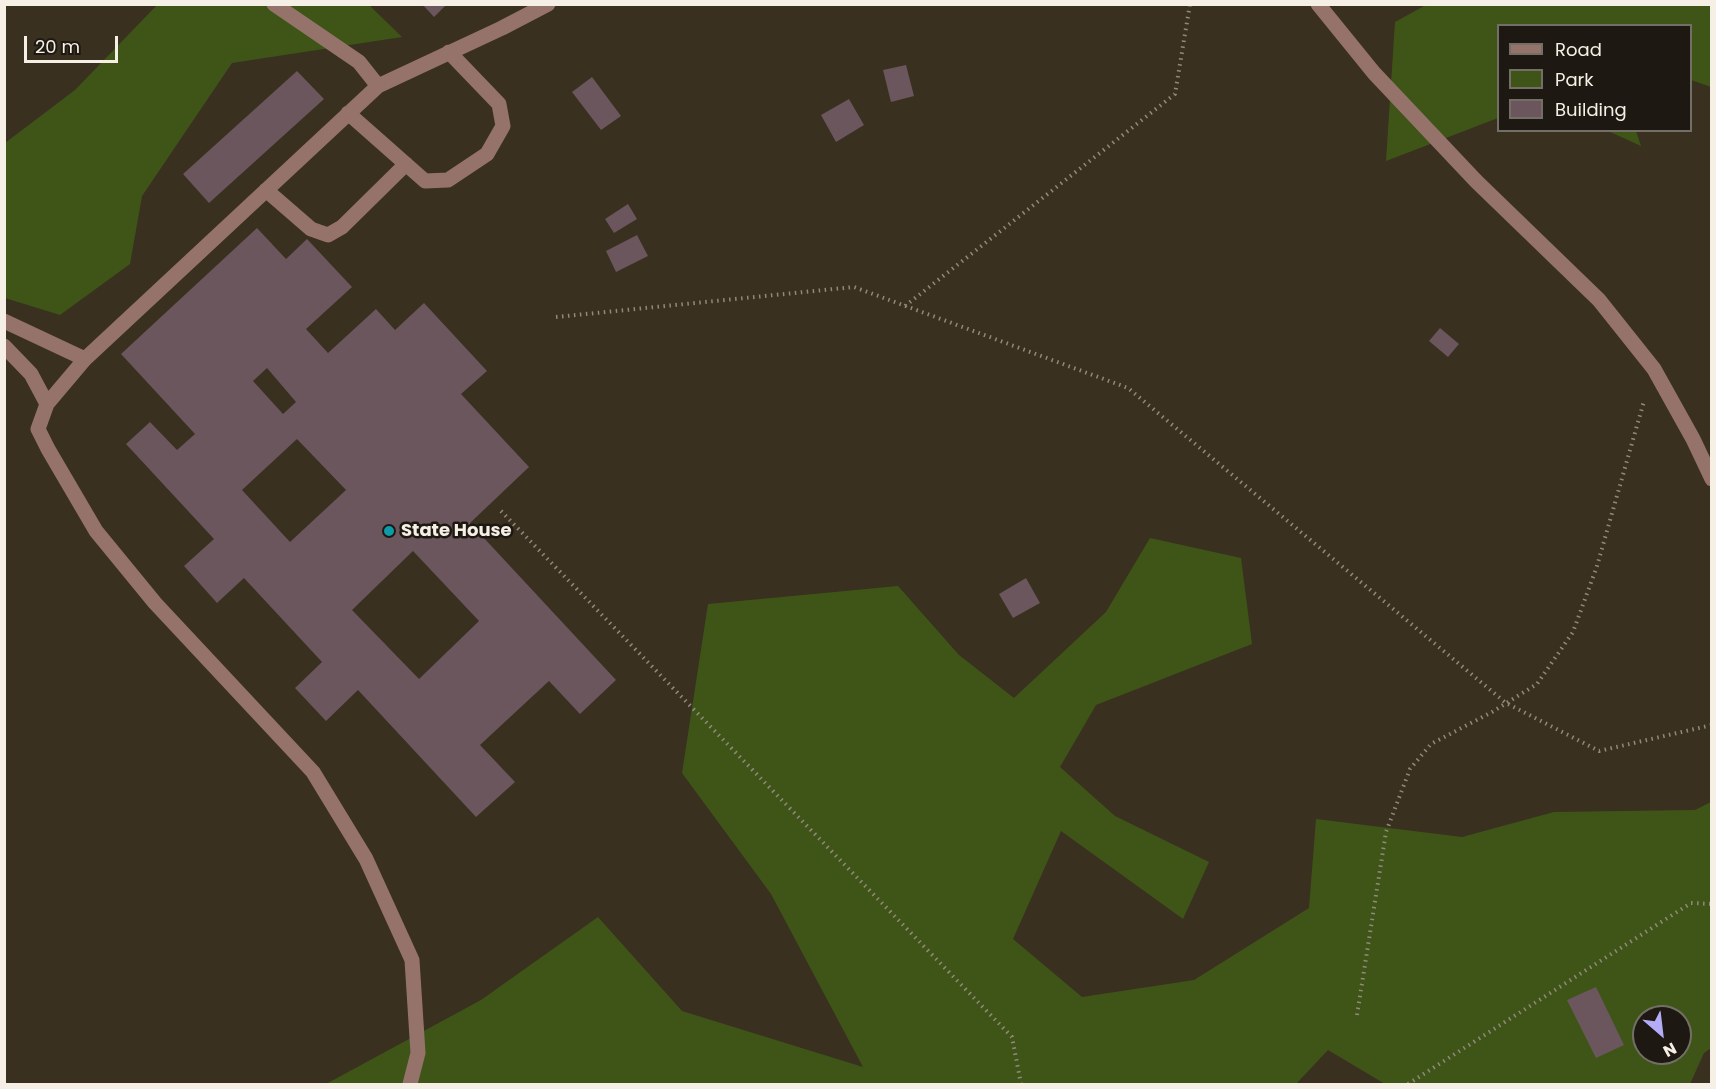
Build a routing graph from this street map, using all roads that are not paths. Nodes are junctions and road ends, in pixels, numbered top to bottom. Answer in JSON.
{"nodes":[{"id":1,"x":274,"y":4,"type":"edge"},
{"id":2,"x":548,"y":4,"type":"edge"},
{"id":3,"x":1318,"y":4,"type":"edge"},
{"id":4,"x":449,"y":52,"type":"junction"},
{"id":5,"x":378,"y":86,"type":"junction"},
{"id":6,"x":348,"y":113,"type":"junction"},
{"id":7,"x":406,"y":164,"type":"junction"},
{"id":8,"x":266,"y":190,"type":"junction"},
{"id":9,"x":4,"y":321,"type":"edge"},
{"id":10,"x":4,"y":346,"type":"edge"},
{"id":11,"x":85,"y":359,"type":"junction"},
{"id":12,"x":47,"y":404,"type":"junction"},
{"id":13,"x":1712,"y":479,"type":"edge"},
{"id":14,"x":410,"y":1084,"type":"edge"}],
"edges":[{"from":1,"to":5,"type":"street"},
{"from":2,"to":4,"type":"street"},
{"from":3,"to":13,"type":"street"},
{"from":4,"to":5,"type":"street"},
{"from":4,"to":7,"type":"street"},
{"from":5,"to":6,"type":"street"},
{"from":6,"to":7,"type":"street"},
{"from":6,"to":8,"type":"street"},
{"from":7,"to":8,"type":"street"},
{"from":8,"to":11,"type":"street"},
{"from":9,"to":11,"type":"street"},
{"from":10,"to":12,"type":"street"},
{"from":11,"to":12,"type":"street"},
{"from":12,"to":14,"type":"street"}]}
